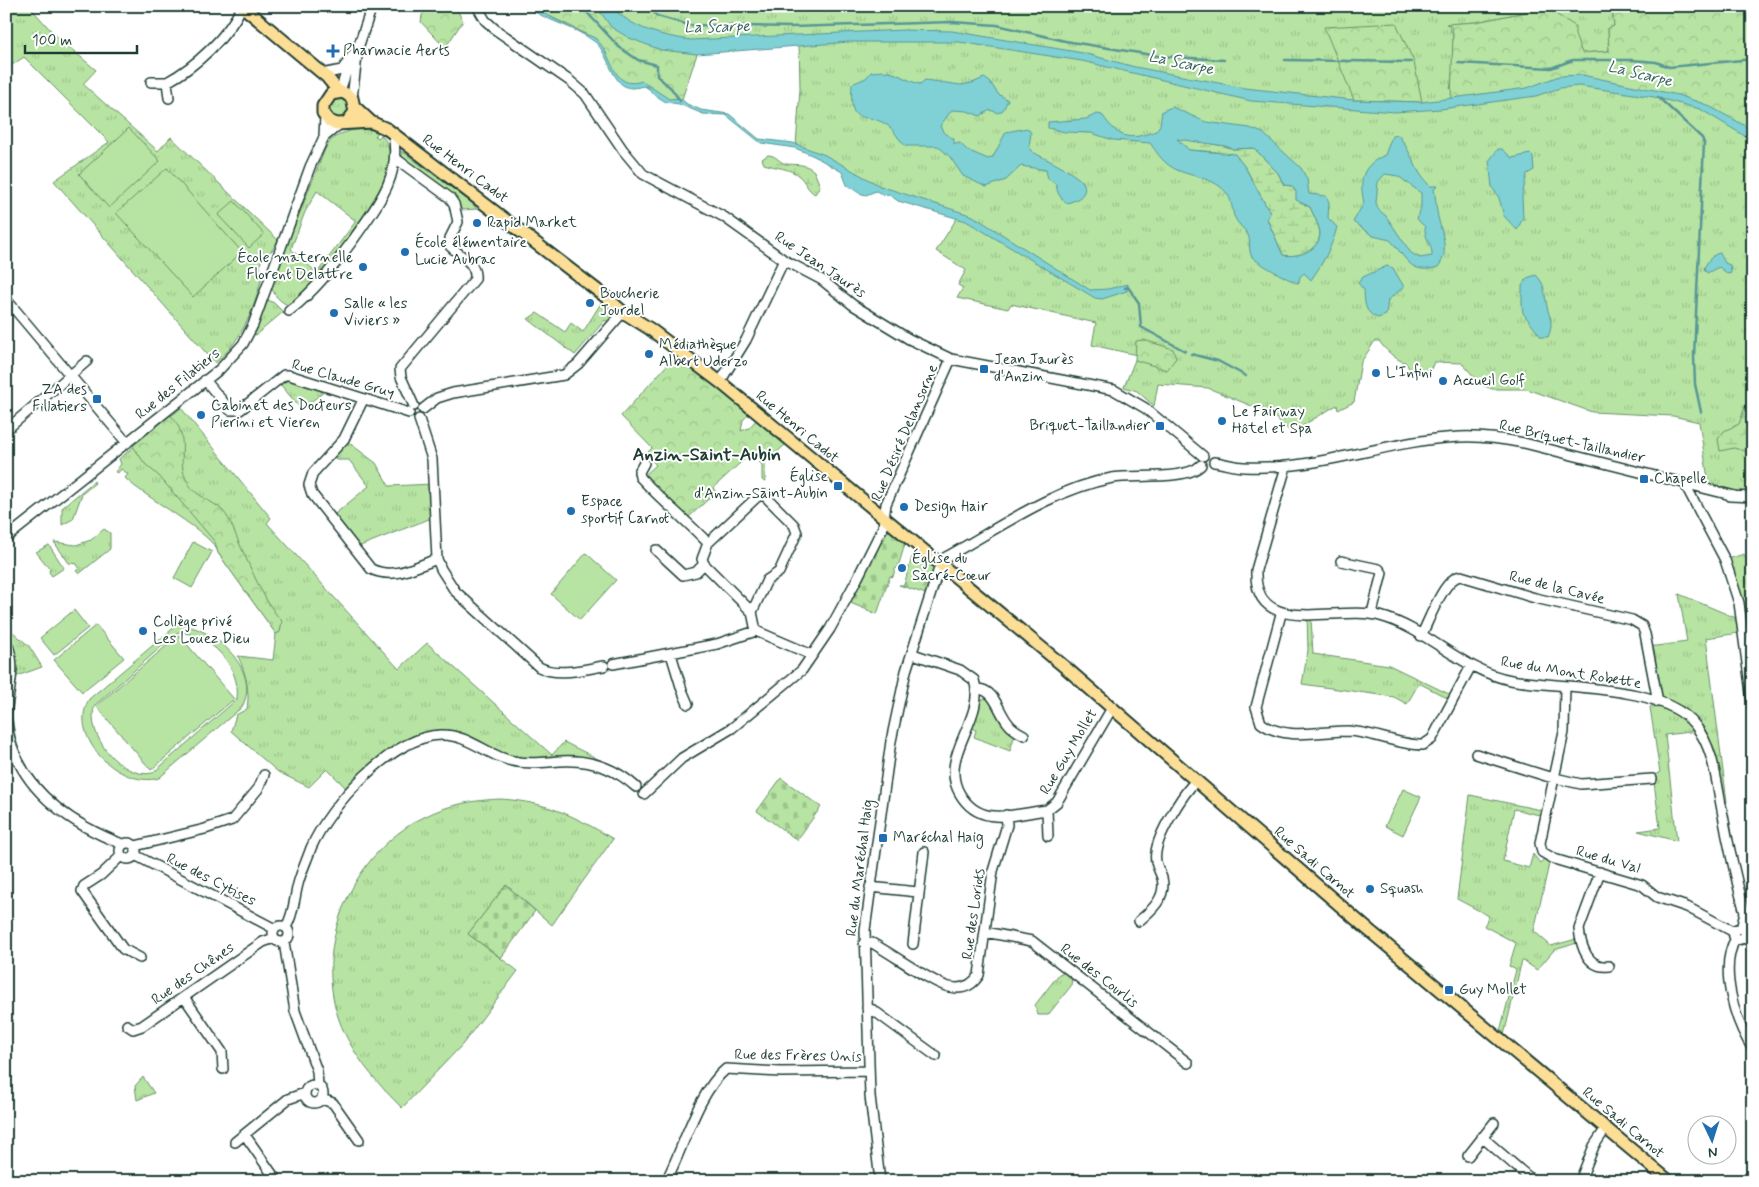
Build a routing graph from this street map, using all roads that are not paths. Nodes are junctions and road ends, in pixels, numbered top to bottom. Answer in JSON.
{"nodes":[{"id":1,"x":242,"y":6,"type":"edge"},
{"id":2,"x":372,"y":6,"type":"edge"},
{"id":3,"x":477,"y":6,"type":"edge"},
{"id":4,"x":358,"y":48,"type":"junction"},
{"id":5,"x":352,"y":56,"type":"junction"},
{"id":6,"x":322,"y":74,"type":"junction"},
{"id":7,"x":151,"y":82,"type":"dead end"},
{"id":8,"x":167,"y":82,"type":"junction"},
{"id":9,"x":339,"y":92,"type":"junction"},
{"id":10,"x":169,"y":98,"type":"dead end"},
{"id":11,"x":325,"y":99,"type":"junction"},
{"id":12,"x":354,"y":103,"type":"junction"},
{"id":13,"x":324,"y":116,"type":"junction"},
{"id":14,"x":371,"y":122,"type":"junction"},
{"id":15,"x":344,"y":123,"type":"junction"},
{"id":16,"x":392,"y":134,"type":"junction"},
{"id":17,"x":324,"y":137,"type":"junction"},
{"id":18,"x":395,"y":158,"type":"junction"},
{"id":19,"x":784,"y":260,"type":"junction"},
{"id":20,"x":6,"y":299,"type":"edge"},
{"id":21,"x":289,"y":310,"type":"dead end"},
{"id":22,"x":624,"y":312,"type":"junction"},
{"id":23,"x":952,"y":358,"type":"junction"},
{"id":24,"x":87,"y":361,"type":"dead end"},
{"id":25,"x":72,"y":376,"type":"junction"},
{"id":26,"x":205,"y":380,"type":"junction"},
{"id":27,"x":720,"y":382,"type":"junction"},
{"id":28,"x":362,"y":400,"type":"junction"},
{"id":29,"x":415,"y":409,"type":"junction"},
{"id":30,"x":6,"y":430,"type":"edge"},
{"id":31,"x":127,"y":443,"type":"junction"},
{"id":32,"x":1202,"y":460,"type":"junction"},
{"id":33,"x":1214,"y":462,"type":"joint"},
{"id":34,"x":644,"y":463,"type":"dead end"},
{"id":35,"x":1283,"y":466,"type":"junction"},
{"id":36,"x":1694,"y":488,"type":"junction"},
{"id":37,"x":1753,"y":497,"type":"edge"},
{"id":38,"x":884,"y":518,"type":"junction"},
{"id":39,"x":6,"y":538,"type":"edge"},
{"id":40,"x":708,"y":543,"type":"junction"},
{"id":41,"x":656,"y":550,"type":"dead end"},
{"id":42,"x":437,"y":559,"type":"junction"},
{"id":43,"x":704,"y":564,"type":"junction"},
{"id":44,"x":1346,"y":564,"type":"dead end"},
{"id":45,"x":940,"y":565,"type":"junction"},
{"id":46,"x":752,"y":612,"type":"junction"},
{"id":47,"x":1372,"y":613,"type":"junction"},
{"id":48,"x":1281,"y":614,"type":"junction"},
{"id":49,"x":756,"y":631,"type":"junction"},
{"id":50,"x":1422,"y":636,"type":"junction"},
{"id":51,"x":6,"y":642,"type":"edge"},
{"id":52,"x":672,"y":654,"type":"junction"},
{"id":53,"x":913,"y":654,"type":"junction"},
{"id":54,"x":812,"y":655,"type":"junction"},
{"id":55,"x":1471,"y":666,"type":"junction"},
{"id":56,"x":1565,"y":686,"type":"junction"},
{"id":57,"x":977,"y":690,"type":"junction"},
{"id":58,"x":1658,"y":702,"type":"junction"},
{"id":59,"x":688,"y":704,"type":"dead end"},
{"id":60,"x":1112,"y":708,"type":"junction"},
{"id":61,"x":1753,"y":708,"type":"edge"},
{"id":62,"x":6,"y":716,"type":"edge"},
{"id":63,"x":6,"y":720,"type":"edge"},
{"id":64,"x":1024,"y":735,"type":"dead end"},
{"id":65,"x":1476,"y":754,"type":"dead end"},
{"id":66,"x":264,"y":775,"type":"dead end"},
{"id":67,"x":1554,"y":777,"type":"junction"},
{"id":68,"x":1652,"y":779,"type":"dead end"},
{"id":69,"x":1196,"y":781,"type":"junction"},
{"id":70,"x":636,"y":787,"type":"dead end"},
{"id":71,"x":644,"y":794,"type":"dead end"},
{"id":72,"x":1047,"y":810,"type":"junction"},
{"id":73,"x":1006,"y":816,"type":"junction"},
{"id":74,"x":1048,"y":836,"type":"dead end"},
{"id":75,"x":122,"y":844,"type":"junction"},
{"id":76,"x":135,"y":851,"type":"junction"},
{"id":77,"x":924,"y":852,"type":"dead end"},
{"id":78,"x":121,"y":856,"type":"junction"},
{"id":79,"x":1600,"y":872,"type":"junction"},
{"id":80,"x":870,"y":887,"type":"junction"},
{"id":81,"x":918,"y":892,"type":"junction"},
{"id":82,"x":1140,"y":921,"type":"dead end"},
{"id":83,"x":286,"y":927,"type":"junction"},
{"id":84,"x":275,"y":929,"type":"junction"},
{"id":85,"x":985,"y":932,"type":"junction"},
{"id":86,"x":1739,"y":934,"type":"junction"},
{"id":87,"x":274,"y":938,"type":"junction"},
{"id":88,"x":284,"y":942,"type":"junction"},
{"id":89,"x":864,"y":943,"type":"junction"},
{"id":90,"x":1753,"y":943,"type":"edge"},
{"id":91,"x":913,"y":944,"type":"dead end"},
{"id":92,"x":140,"y":958,"type":"dead end"},
{"id":93,"x":1609,"y":966,"type":"dead end"},
{"id":94,"x":184,"y":997,"type":"junction"},
{"id":95,"x":867,"y":1008,"type":"junction"},
{"id":96,"x":127,"y":1025,"type":"dead end"},
{"id":97,"x":1753,"y":1048,"type":"edge"},
{"id":98,"x":936,"y":1056,"type":"dead end"},
{"id":99,"x":1188,"y":1063,"type":"dead end"},
{"id":100,"x":222,"y":1069,"type":"dead end"},
{"id":101,"x":869,"y":1071,"type":"junction"},
{"id":102,"x":318,"y":1086,"type":"junction"},
{"id":103,"x":305,"y":1093,"type":"junction"},
{"id":104,"x":322,"y":1099,"type":"junction"},
{"id":105,"x":1494,"y":1123,"type":"dead end"},
{"id":106,"x":1606,"y":1128,"type":"junction"},
{"id":107,"x":245,"y":1135,"type":"junction"},
{"id":108,"x":1482,"y":1137,"type":"junction"},
{"id":109,"x":358,"y":1140,"type":"dead end"},
{"id":110,"x":235,"y":1142,"type":"dead end"},
{"id":111,"x":1468,"y":1156,"type":"dead end"},
{"id":112,"x":277,"y":1181,"type":"edge"},
{"id":113,"x":666,"y":1181,"type":"edge"},
{"id":114,"x":880,"y":1181,"type":"edge"},
{"id":115,"x":1533,"y":1181,"type":"edge"},
{"id":116,"x":1580,"y":1181,"type":"edge"},
{"id":117,"x":1669,"y":1181,"type":"edge"}],
"edges":[{"from":1,"to":6,"type":"main road"},
{"from":1,"to":8,"type":"street"},
{"from":2,"to":4,"type":"street"},
{"from":3,"to":19,"type":"street","name":"Rue Jean Jaurès"},
{"from":4,"to":5,"type":"street"},
{"from":4,"to":12,"type":"street"},
{"from":5,"to":6,"type":"street"},
{"from":5,"to":9,"type":"street"},
{"from":6,"to":9,"type":"main road"},
{"from":6,"to":11,"type":"main road"},
{"from":7,"to":8,"type":"street"},
{"from":8,"to":10,"type":"street"},
{"from":9,"to":11,"type":"main road"},
{"from":9,"to":12,"type":"main road"},
{"from":11,"to":13,"type":"main road"},
{"from":12,"to":14,"type":"main road","name":"Rue Henri Cadot"},
{"from":12,"to":15,"type":"main road"},
{"from":13,"to":15,"type":"main road"},
{"from":13,"to":17,"type":"street","name":"Rue des Filatiers"},
{"from":14,"to":15,"type":"main road"},
{"from":14,"to":16,"type":"main road","name":"Rue Henri Cadot"},
{"from":15,"to":17,"type":"street"},
{"from":16,"to":18,"type":"street"},
{"from":16,"to":22,"type":"main road","name":"Rue Henri Cadot"},
{"from":17,"to":26,"type":"street","name":"Rue des Filatiers"},
{"from":18,"to":21,"type":"street"},
{"from":18,"to":29,"type":"street"},
{"from":19,"to":23,"type":"street","name":"Rue Jean Jaurès"},
{"from":19,"to":27,"type":"street"},
{"from":20,"to":25,"type":"street"},
{"from":22,"to":27,"type":"main road","name":"Rue Henri Cadot"},
{"from":22,"to":29,"type":"street"},
{"from":23,"to":32,"type":"street","name":"Rue Jean Jaurès"},
{"from":23,"to":38,"type":"street","name":"Rue Désiré Delansorne"},
{"from":24,"to":25,"type":"street"},
{"from":25,"to":30,"type":"street"},
{"from":25,"to":31,"type":"street"},
{"from":26,"to":28,"type":"street","name":"Rue Claude Gruy"},
{"from":26,"to":31,"type":"street","name":"Rue des Filatiers"},
{"from":27,"to":38,"type":"main road","name":"Rue Henri Cadot"},
{"from":28,"to":29,"type":"street","name":"Rue Claude Gruy"},
{"from":28,"to":42,"type":"street"},
{"from":29,"to":42,"type":"street"},
{"from":31,"to":39,"type":"street","name":"Rue des Filatiers"},
{"from":32,"to":33,"type":"street","name":"Rue Jean Jaurès"},
{"from":32,"to":45,"type":"street"},
{"from":33,"to":35,"type":"street","name":"Rue Briquet-Taillandier"},
{"from":34,"to":40,"type":"street"},
{"from":35,"to":36,"type":"street","name":"Rue Briquet-Taillandier"},
{"from":35,"to":48,"type":"street"},
{"from":36,"to":37,"type":"street","name":"Rue Briquet-Taillandier"},
{"from":36,"to":61,"type":"street"},
{"from":38,"to":45,"type":"main road","name":"Rue Henri Cadot"},
{"from":38,"to":54,"type":"street","name":"Rue Désiré Delansorne"},
{"from":40,"to":43,"type":"street"},
{"from":40,"to":46,"type":"street"},
{"from":41,"to":43,"type":"street"},
{"from":42,"to":52,"type":"street"},
{"from":43,"to":46,"type":"street"},
{"from":44,"to":47,"type":"street"},
{"from":45,"to":53,"type":"street","name":"Rue du Maréchal Haig"},
{"from":45,"to":60,"type":"main road","name":"Rue Sadi Carnot"},
{"from":46,"to":49,"type":"street"},
{"from":47,"to":48,"type":"street","name":"Rue du Mont Robette"},
{"from":47,"to":50,"type":"street","name":"Rue du Mont Robette"},
{"from":48,"to":55,"type":"street"},
{"from":49,"to":52,"type":"street"},
{"from":49,"to":54,"type":"street"},
{"from":50,"to":55,"type":"street","name":"Rue du Mont Robette"},
{"from":50,"to":58,"type":"street","name":"Rue de la Cavée"},
{"from":51,"to":62,"type":"street"},
{"from":52,"to":59,"type":"street"},
{"from":53,"to":57,"type":"street"},
{"from":53,"to":80,"type":"street","name":"Rue du Maréchal Haig"},
{"from":54,"to":71,"type":"street","name":"Rue Désiré Delansorne"},
{"from":55,"to":56,"type":"street","name":"Rue du Mont Robette"},
{"from":56,"to":58,"type":"street","name":"Rue du Mont Robette"},
{"from":56,"to":67,"type":"street"},
{"from":57,"to":64,"type":"street"},
{"from":57,"to":73,"type":"street"},
{"from":58,"to":86,"type":"street","name":"Rue du Mont Robette"},
{"from":60,"to":69,"type":"main road","name":"Rue Sadi Carnot"},
{"from":60,"to":72,"type":"street","name":"Rue Guy Mollet"},
{"from":63,"to":75,"type":"street"},
{"from":65,"to":67,"type":"street"},
{"from":66,"to":76,"type":"street"},
{"from":67,"to":68,"type":"street"},
{"from":67,"to":79,"type":"street","name":"Rue du Val"},
{"from":69,"to":82,"type":"street"},
{"from":69,"to":106,"type":"main road","name":"Rue Sadi Carnot"},
{"from":70,"to":83,"type":"street"},
{"from":72,"to":73,"type":"street"},
{"from":72,"to":74,"type":"street","name":"Rue Guy Mollet"},
{"from":73,"to":85,"type":"street","name":"Rue des Loriots"},
{"from":75,"to":76,"type":"street"},
{"from":75,"to":78,"type":"street"},
{"from":76,"to":78,"type":"street"},
{"from":76,"to":84,"type":"street","name":"Rue des Cytises"},
{"from":77,"to":81,"type":"street"},
{"from":78,"to":92,"type":"street"},
{"from":79,"to":86,"type":"street","name":"Rue du Val"},
{"from":79,"to":93,"type":"street"},
{"from":80,"to":81,"type":"street"},
{"from":80,"to":89,"type":"street","name":"Rue du Maréchal Haig"},
{"from":81,"to":91,"type":"street"},
{"from":83,"to":84,"type":"street"},
{"from":83,"to":88,"type":"street"},
{"from":84,"to":87,"type":"street"},
{"from":85,"to":89,"type":"street","name":"Rue des Loriots"},
{"from":85,"to":99,"type":"street","name":"Rue des Courlis"},
{"from":86,"to":90,"type":"street","name":"Rue du Val"},
{"from":86,"to":97,"type":"street","name":"Rue du Mont Robette"},
{"from":87,"to":88,"type":"street"},
{"from":87,"to":94,"type":"street","name":"Rue des Chênes"},
{"from":88,"to":102,"type":"street"},
{"from":89,"to":95,"type":"street","name":"Rue du Maréchal Haig"},
{"from":94,"to":96,"type":"street","name":"Rue des Chênes"},
{"from":94,"to":100,"type":"street"},
{"from":95,"to":98,"type":"street"},
{"from":95,"to":101,"type":"street","name":"Rue du Maréchal Haig"},
{"from":101,"to":113,"type":"street","name":"Rue des Frères Unis"},
{"from":101,"to":114,"type":"street","name":"Rue du Maréchal Haig"},
{"from":102,"to":103,"type":"street"},
{"from":102,"to":104,"type":"street"},
{"from":103,"to":104,"type":"street"},
{"from":103,"to":107,"type":"street"},
{"from":104,"to":109,"type":"street"},
{"from":105,"to":108,"type":"street"},
{"from":106,"to":116,"type":"street"},
{"from":106,"to":117,"type":"main road","name":"Rue Sadi Carnot"},
{"from":107,"to":110,"type":"street"},
{"from":107,"to":112,"type":"street"},
{"from":108,"to":111,"type":"street"},
{"from":108,"to":115,"type":"street"}]}
